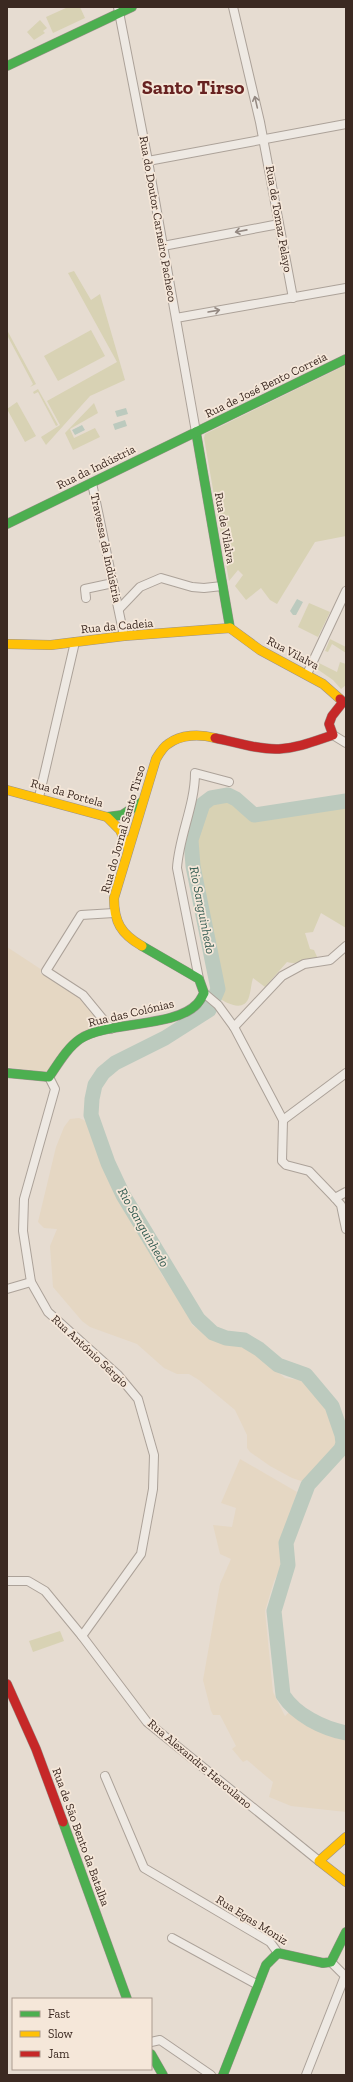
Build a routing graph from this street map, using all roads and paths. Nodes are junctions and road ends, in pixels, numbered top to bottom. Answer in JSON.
{"nodes":[{"id":1,"x":132,"y":7,"type":"edge"},
{"id":2,"x":233,"y":7,"type":"edge"},
{"id":3,"x":118,"y":10,"type":"edge"},
{"id":4,"x":7,"y":66,"type":"edge"},
{"id":5,"x":346,"y":124,"type":"edge"},
{"id":6,"x":264,"y":140,"type":"junction"},
{"id":7,"x":148,"y":161,"type":"junction"},
{"id":8,"x":279,"y":224,"type":"junction"},
{"id":9,"x":163,"y":246,"type":"junction"},
{"id":10,"x":346,"y":288,"type":"edge"},
{"id":11,"x":293,"y":298,"type":"junction"},
{"id":12,"x":176,"y":318,"type":"junction"},
{"id":13,"x":346,"y":359,"type":"edge"},
{"id":14,"x":196,"y":432,"type":"junction"},
{"id":15,"x":92,"y":483,"type":"junction"},
{"id":16,"x":7,"y":524,"type":"edge"},
{"id":17,"x":113,"y":583,"type":"junction"},
{"id":18,"x":222,"y":586,"type":"junction"},
{"id":19,"x":346,"y":591,"type":"edge"},
{"id":20,"x":86,"y":598,"type":"dead end"},
{"id":21,"x":119,"y":609,"type":"junction"},
{"id":22,"x":230,"y":628,"type":"junction"},
{"id":23,"x":124,"y":636,"type":"junction"},
{"id":24,"x":75,"y":642,"type":"junction"},
{"id":25,"x":7,"y":644,"type":"edge"},
{"id":26,"x":307,"y":674,"type":"junction"},
{"id":27,"x":344,"y":704,"type":"edge"},
{"id":28,"x":333,"y":735,"type":"junction"},
{"id":29,"x":346,"y":743,"type":"edge"},
{"id":30,"x":229,"y":782,"type":"dead end"},
{"id":31,"x":7,"y":790,"type":"edge"},
{"id":32,"x":39,"y":797,"type":"junction"},
{"id":33,"x":142,"y":802,"type":"junction"},
{"id":34,"x":107,"y":817,"type":"junction"},
{"id":35,"x":128,"y":848,"type":"junction"},
{"id":36,"x":114,"y":913,"type":"junction"},
{"id":37,"x":346,"y":946,"type":"edge"},
{"id":38,"x":199,"y":979,"type":"junction"},
{"id":39,"x":207,"y":996,"type":"junction"},
{"id":40,"x":234,"y":1027,"type":"junction"},
{"id":41,"x":111,"y":1029,"type":"junction"},
{"id":42,"x":7,"y":1073,"type":"edge"},
{"id":43,"x":346,"y":1073,"type":"edge"},
{"id":44,"x":49,"y":1077,"type":"junction"},
{"id":45,"x":283,"y":1120,"type":"junction"},
{"id":46,"x":346,"y":1192,"type":"edge"},
{"id":47,"x":335,"y":1198,"type":"junction"},
{"id":48,"x":344,"y":1206,"type":"edge"},
{"id":49,"x":346,"y":1228,"type":"edge"},
{"id":50,"x":32,"y":1282,"type":"junction"},
{"id":51,"x":7,"y":1289,"type":"edge"},
{"id":52,"x":7,"y":1580,"type":"edge"},
{"id":53,"x":82,"y":1636,"type":"junction"},
{"id":54,"x":7,"y":1684,"type":"edge"},
{"id":55,"x":105,"y":1776,"type":"dead end"},
{"id":56,"x":346,"y":1837,"type":"edge"},
{"id":57,"x":319,"y":1862,"type":"junction"},
{"id":58,"x":346,"y":1882,"type":"edge"},
{"id":59,"x":346,"y":1932,"type":"edge"},
{"id":60,"x":172,"y":1938,"type":"dead end"},
{"id":61,"x":278,"y":1953,"type":"junction"},
{"id":62,"x":331,"y":1962,"type":"junction"},
{"id":63,"x":258,"y":1985,"type":"junction"},
{"id":64,"x":127,"y":1998,"type":"edge"},
{"id":65,"x":152,"y":2042,"type":"edge"},
{"id":66,"x":152,"y":2056,"type":"edge"},
{"id":67,"x":163,"y":2075,"type":"edge"},
{"id":68,"x":212,"y":2075,"type":"edge"},
{"id":69,"x":223,"y":2075,"type":"edge"},
{"id":70,"x":306,"y":2075,"type":"edge"}],
"edges":[{"from":1,"to":3,"type":"street"},
{"from":6,"to":2,"type":"street","name":"Rua de Tomaz Pelayo","one_way":true},
{"from":3,"to":4,"type":"street"},
{"from":3,"to":7,"type":"street","name":"Rua do Doutor Carneiro Pacheco"},
{"from":5,"to":6,"type":"street"},
{"from":6,"to":7,"type":"street"},
{"from":6,"to":8,"type":"street","name":"Rua de Tomaz Pelayo"},
{"from":7,"to":9,"type":"street","name":"Rua do Doutor Carneiro Pacheco"},
{"from":8,"to":9,"type":"street","one_way":true},
{"from":8,"to":11,"type":"street","name":"Rua de Tomaz Pelayo"},
{"from":9,"to":12,"type":"street","name":"Rua do Doutor Carneiro Pacheco"},
{"from":10,"to":11,"type":"street"},
{"from":12,"to":11,"type":"street","one_way":true},
{"from":12,"to":14,"type":"street","name":"Rua do Doutor Carneiro Pacheco"},
{"from":13,"to":14,"type":"street","name":"Rua de José Bento Correia"},
{"from":14,"to":15,"type":"street","name":"Rua da Indústria"},
{"from":14,"to":18,"type":"street","name":"Rua de Vilalva"},
{"from":15,"to":16,"type":"street","name":"Rua da Indústria"},
{"from":15,"to":17,"type":"street","name":"Travessa da Indústria"},
{"from":17,"to":20,"type":"street"},
{"from":17,"to":21,"type":"street","name":"Travessa da Indústria"},
{"from":18,"to":21,"type":"street"},
{"from":18,"to":22,"type":"street","name":"Rua de Vilalva"},
{"from":19,"to":26,"type":"street"},
{"from":21,"to":23,"type":"street","name":"Travessa da Indústria"},
{"from":22,"to":23,"type":"street","name":"Rua da Cadeia"},
{"from":22,"to":26,"type":"street","name":"Rua Vilalva"},
{"from":23,"to":24,"type":"street","name":"Rua da Cadeia"},
{"from":24,"to":25,"type":"street","name":"Rua da Cadeia"},
{"from":24,"to":32,"type":"street"},
{"from":26,"to":27,"type":"street","name":"Rua Vilalva"},
{"from":27,"to":28,"type":"street"},
{"from":28,"to":29,"type":"street"},
{"from":28,"to":33,"type":"street","name":"Rua do Jornal Santo Tirso"},
{"from":30,"to":38,"type":"street"},
{"from":31,"to":32,"type":"street","name":"Rua da Portela"},
{"from":32,"to":34,"type":"street","name":"Rua da Portela"},
{"from":33,"to":34,"type":"street"},
{"from":33,"to":35,"type":"street","name":"Rua do Jornal Santo Tirso"},
{"from":34,"to":35,"type":"street","name":"Rua da Portela"},
{"from":35,"to":36,"type":"street","name":"Rua do Jornal Santo Tirso"},
{"from":36,"to":38,"type":"street"},
{"from":36,"to":41,"type":"street"},
{"from":37,"to":40,"type":"street"},
{"from":38,"to":39,"type":"street"},
{"from":39,"to":40,"type":"street"},
{"from":39,"to":41,"type":"street","name":"Rua das Colónias"},
{"from":40,"to":45,"type":"street"},
{"from":41,"to":44,"type":"street","name":"Rua das Colónias"},
{"from":42,"to":44,"type":"street"},
{"from":43,"to":45,"type":"street"},
{"from":44,"to":50,"type":"street","name":"Rua António Sérgio"},
{"from":45,"to":47,"type":"street"},
{"from":46,"to":47,"type":"street"},
{"from":47,"to":48,"type":"street"},
{"from":48,"to":49,"type":"street"},
{"from":50,"to":51,"type":"street"},
{"from":50,"to":53,"type":"street","name":"Rua António Sérgio"},
{"from":52,"to":53,"type":"street","name":"Rua Alexandre Herculano"},
{"from":53,"to":57,"type":"street","name":"Rua Alexandre Herculano"},
{"from":54,"to":64,"type":"street","name":"Rua de São Bento da Batalha"},
{"from":55,"to":61,"type":"street","name":"Rua Egas Moniz"},
{"from":56,"to":57,"type":"street"},
{"from":57,"to":58,"type":"street"},
{"from":59,"to":62,"type":"street"},
{"from":60,"to":63,"type":"street"},
{"from":61,"to":62,"type":"street","name":"Rua Egas Moniz"},
{"from":61,"to":63,"type":"street"},
{"from":62,"to":70,"type":"street"},
{"from":63,"to":69,"type":"street"},
{"from":65,"to":68,"type":"street"},
{"from":66,"to":67,"type":"street"}]}
